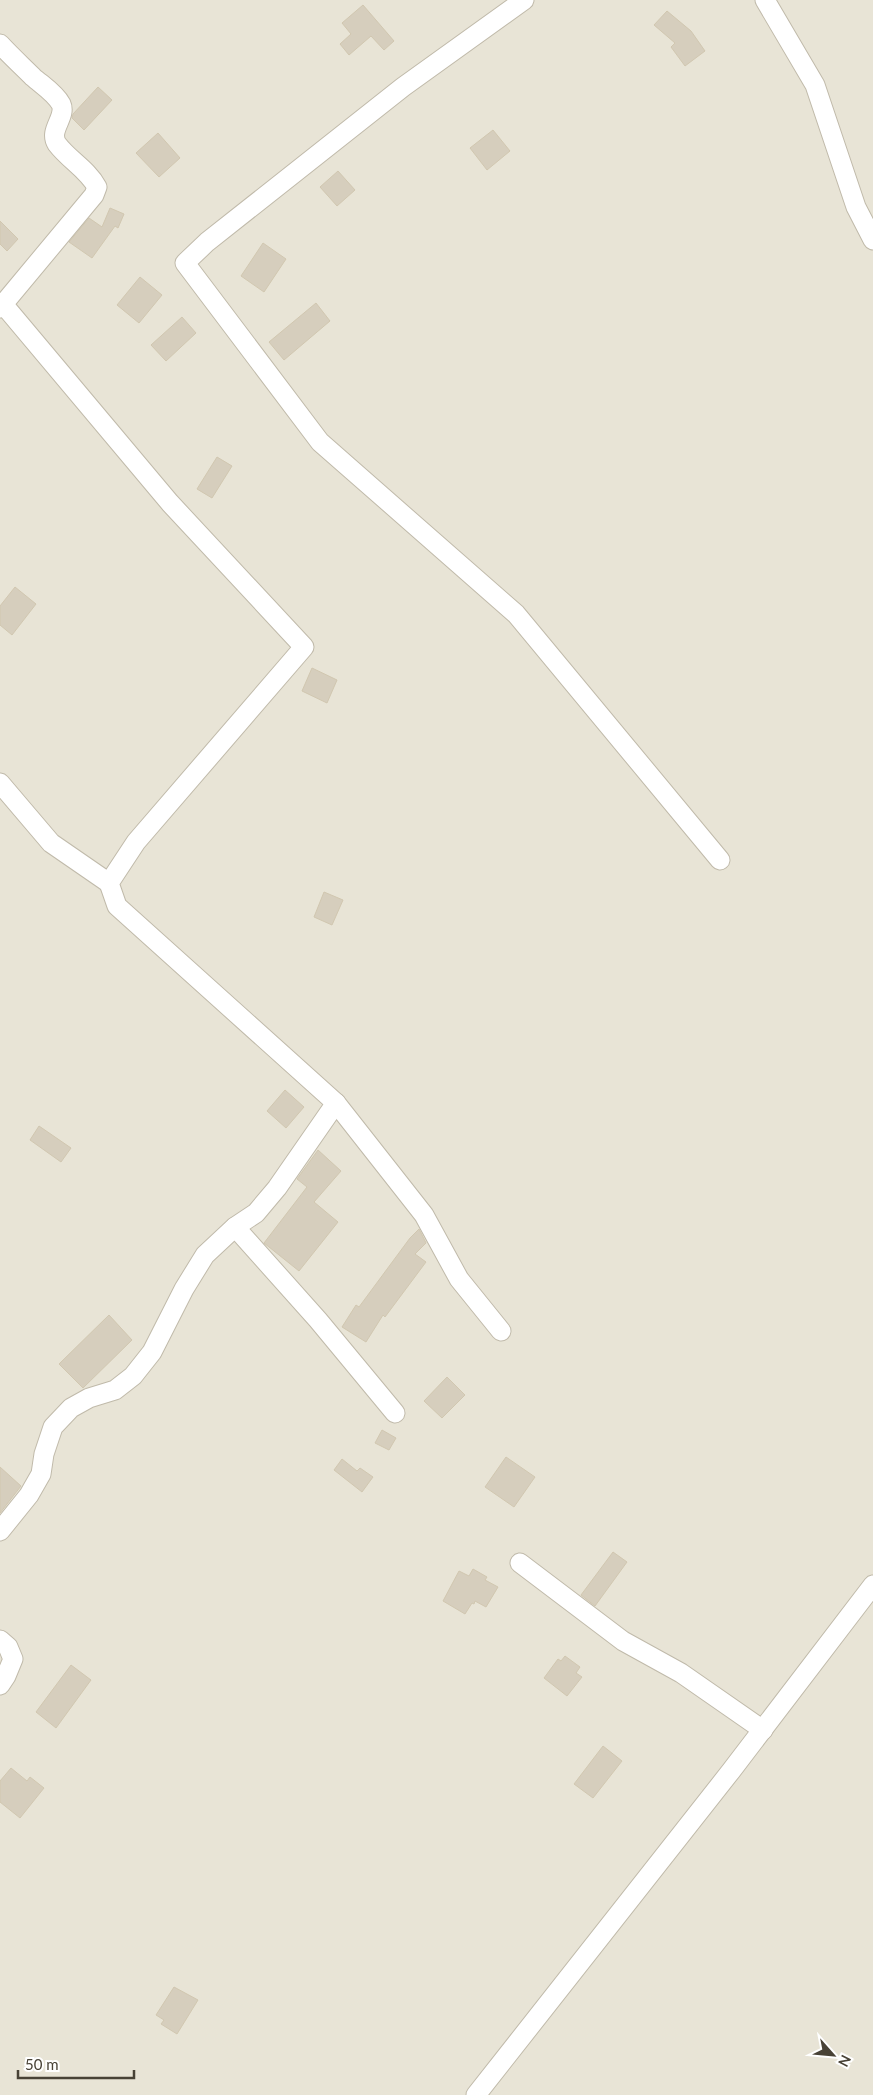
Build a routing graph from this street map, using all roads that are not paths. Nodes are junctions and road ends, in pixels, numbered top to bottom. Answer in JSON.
{"nodes":[{"id":1,"x":524,"y":0,"type":"edge"},
{"id":2,"x":764,"y":0,"type":"edge"},
{"id":3,"x":0,"y":44,"type":"edge"},
{"id":4,"x":873,"y":240,"type":"edge"},
{"id":5,"x":2,"y":306,"type":"edge"},
{"id":6,"x":0,"y":783,"type":"edge"},
{"id":7,"x":720,"y":860,"type":"dead end"},
{"id":8,"x":109,"y":883,"type":"junction"},
{"id":9,"x":336,"y":1102,"type":"junction"},
{"id":10,"x":235,"y":1227,"type":"junction"},
{"id":11,"x":501,"y":1331,"type":"dead end"},
{"id":12,"x":395,"y":1414,"type":"dead end"},
{"id":13,"x":0,"y":1531,"type":"edge"},
{"id":14,"x":520,"y":1563,"type":"dead end"},
{"id":15,"x":873,"y":1585,"type":"edge"},
{"id":16,"x":0,"y":1640,"type":"edge"},
{"id":17,"x":0,"y":1685,"type":"edge"},
{"id":18,"x":763,"y":1730,"type":"junction"},
{"id":19,"x":476,"y":2095,"type":"edge"}],
"edges":[{"from":1,"to":7,"type":"street"},
{"from":2,"to":4,"type":"street"},
{"from":3,"to":5,"type":"street"},
{"from":5,"to":8,"type":"street"},
{"from":6,"to":8,"type":"street"},
{"from":8,"to":9,"type":"street"},
{"from":9,"to":10,"type":"street"},
{"from":9,"to":11,"type":"street"},
{"from":10,"to":12,"type":"street"},
{"from":10,"to":13,"type":"street"},
{"from":14,"to":18,"type":"street"},
{"from":15,"to":18,"type":"street"},
{"from":16,"to":17,"type":"street"},
{"from":18,"to":19,"type":"street"}]}
